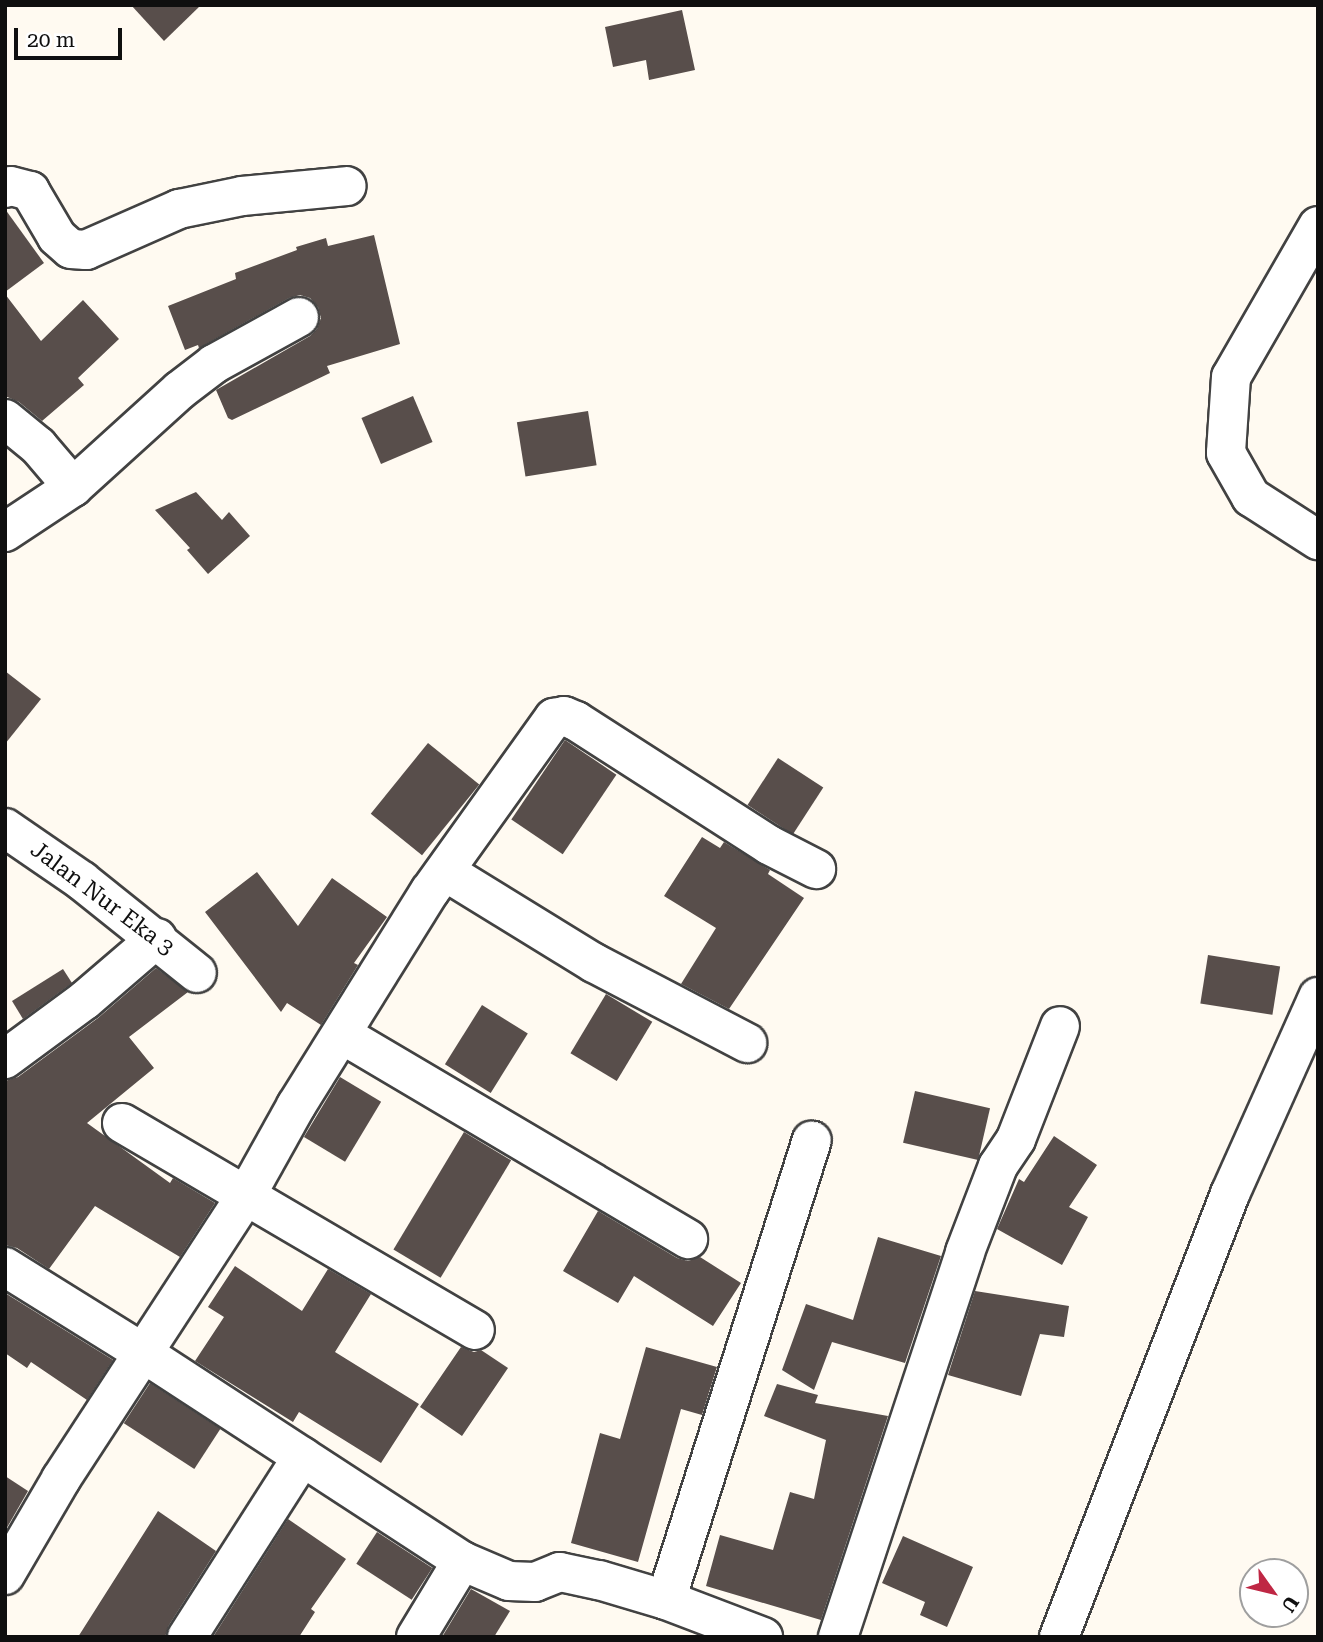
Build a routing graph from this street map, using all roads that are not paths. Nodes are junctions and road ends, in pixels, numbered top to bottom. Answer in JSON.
{"nodes":[{"id":1,"x":347,"y":187,"type":"dead end"},
{"id":2,"x":5,"y":188,"type":"edge"},
{"id":3,"x":1318,"y":226,"type":"edge"},
{"id":4,"x":299,"y":317,"type":"dead end"},
{"id":5,"x":5,"y":419,"type":"edge"},
{"id":6,"x":73,"y":487,"type":"junction"},
{"id":7,"x":5,"y":533,"type":"edge"},
{"id":8,"x":1318,"y":540,"type":"edge"},
{"id":9,"x":5,"y":828,"type":"edge"},
{"id":10,"x":816,"y":869,"type":"dead end"},
{"id":11,"x":446,"y":872,"type":"junction"},
{"id":12,"x":157,"y":939,"type":"junction"},
{"id":13,"x":197,"y":973,"type":"dead end"},
{"id":14,"x":1318,"y":997,"type":"edge"},
{"id":15,"x":1060,"y":1026,"type":"dead end"},
{"id":16,"x":343,"y":1035,"type":"junction"},
{"id":17,"x":747,"y":1043,"type":"dead end"},
{"id":18,"x":5,"y":1059,"type":"edge"},
{"id":19,"x":122,"y":1123,"type":"dead end"},
{"id":20,"x":812,"y":1141,"type":"dead end"},
{"id":21,"x":247,"y":1195,"type":"junction"},
{"id":22,"x":688,"y":1239,"type":"dead end"},
{"id":23,"x":5,"y":1267,"type":"edge"},
{"id":24,"x":475,"y":1330,"type":"dead end"},
{"id":25,"x":143,"y":1353,"type":"junction"},
{"id":26,"x":302,"y":1457,"type":"junction"},
{"id":27,"x":462,"y":1561,"type":"junction"},
{"id":28,"x":5,"y":1575,"type":"edge"},
{"id":29,"x":666,"y":1600,"type":"junction"},
{"id":30,"x":187,"y":1637,"type":"edge"},
{"id":31,"x":416,"y":1637,"type":"edge"},
{"id":32,"x":763,"y":1637,"type":"edge"},
{"id":33,"x":838,"y":1637,"type":"edge"},
{"id":34,"x":1059,"y":1637,"type":"edge"}],
"edges":[{"from":1,"to":2,"type":"street"},
{"from":3,"to":8,"type":"street"},
{"from":4,"to":6,"type":"street"},
{"from":5,"to":6,"type":"street"},
{"from":6,"to":7,"type":"street"},
{"from":9,"to":12,"type":"street","name":"Jalan Nur Eka 3"},
{"from":10,"to":11,"type":"street"},
{"from":11,"to":16,"type":"street"},
{"from":11,"to":17,"type":"street"},
{"from":12,"to":13,"type":"street","name":"Jalan Nur Eka 3"},
{"from":12,"to":18,"type":"street"},
{"from":14,"to":34,"type":"street"},
{"from":15,"to":33,"type":"street"},
{"from":16,"to":21,"type":"street"},
{"from":16,"to":22,"type":"street"},
{"from":19,"to":21,"type":"street"},
{"from":20,"to":29,"type":"street"},
{"from":21,"to":24,"type":"street"},
{"from":21,"to":25,"type":"street"},
{"from":23,"to":25,"type":"street"},
{"from":25,"to":26,"type":"street"},
{"from":25,"to":28,"type":"street"},
{"from":26,"to":27,"type":"street"},
{"from":26,"to":30,"type":"street"},
{"from":27,"to":29,"type":"street"},
{"from":27,"to":31,"type":"street"},
{"from":29,"to":32,"type":"street"}]}
